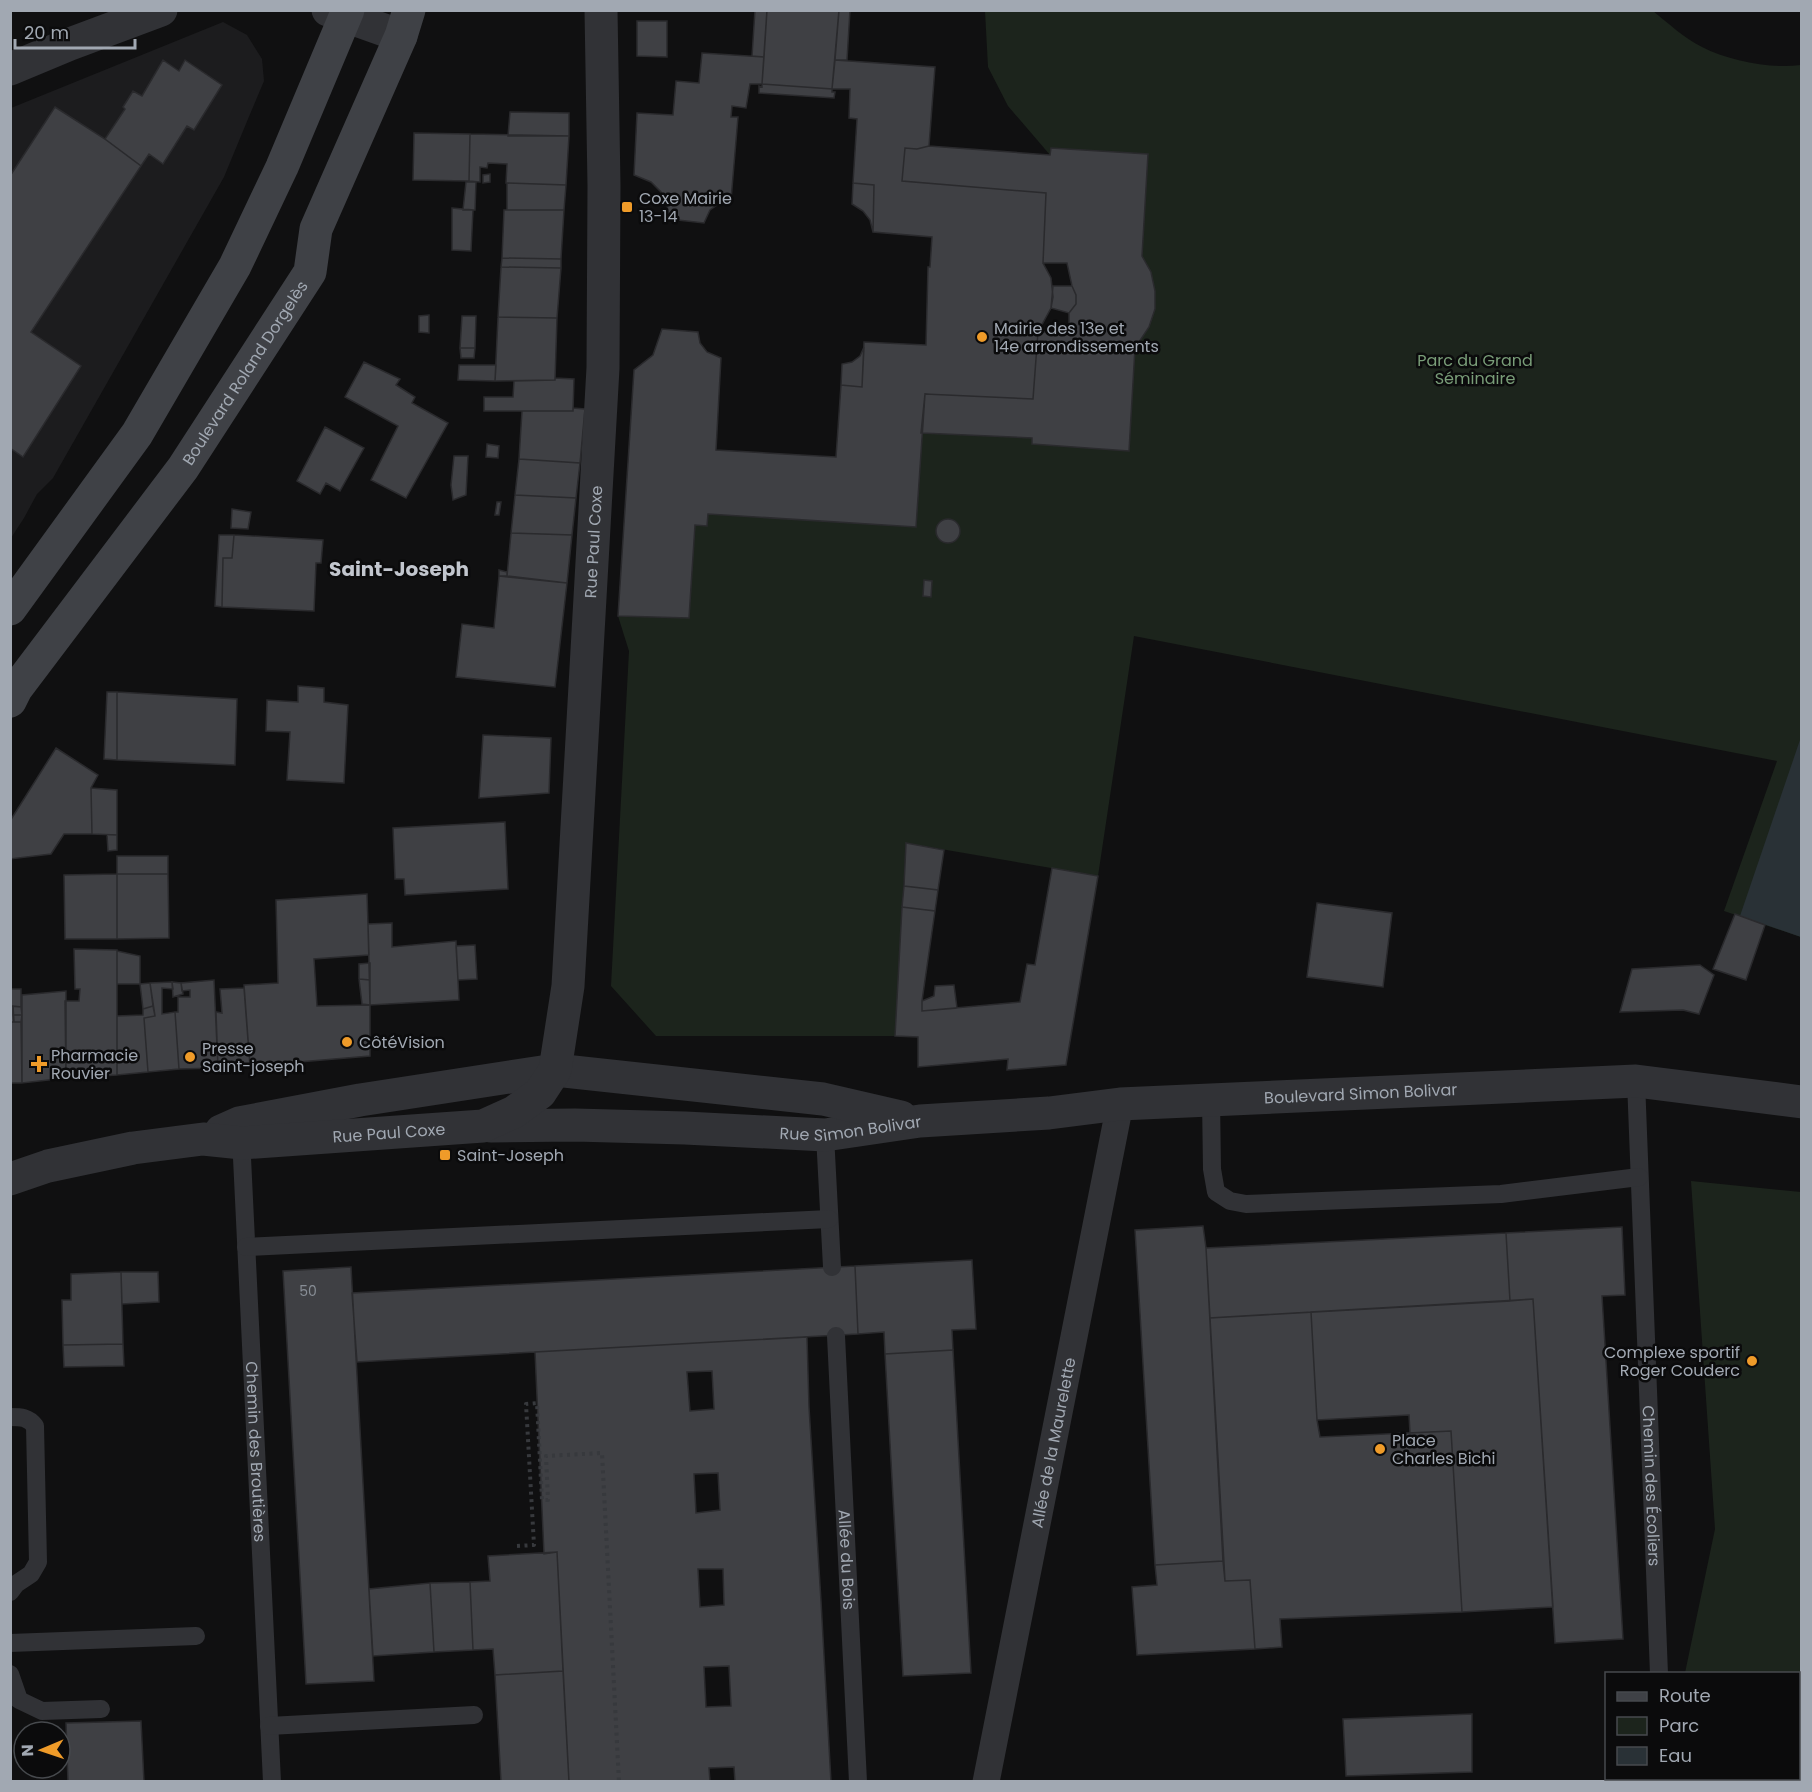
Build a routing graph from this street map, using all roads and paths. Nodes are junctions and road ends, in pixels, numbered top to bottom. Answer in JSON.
{"nodes":[{"id":1,"x":93,"y":10,"type":"edge"},
{"id":2,"x":161,"y":10,"type":"edge"},
{"id":3,"x":601,"y":10,"type":"edge"},
{"id":4,"x":341,"y":12,"type":"edge"},
{"id":5,"x":405,"y":23,"type":"edge"},
{"id":6,"x":70,"y":44,"type":"junction"},
{"id":7,"x":10,"y":69,"type":"edge"},
{"id":8,"x":10,"y":609,"type":"edge"},
{"id":9,"x":10,"y":700,"type":"edge"},
{"id":10,"x":555,"y":1071,"type":"junction"},
{"id":11,"x":1636,"y":1081,"type":"junction"},
{"id":12,"x":1211,"y":1099,"type":"junction"},
{"id":13,"x":1802,"y":1101,"type":"edge"},
{"id":14,"x":1120,"y":1104,"type":"junction"},
{"id":15,"x":920,"y":1121,"type":"junction"},
{"id":16,"x":483,"y":1126,"type":"junction"},
{"id":17,"x":240,"y":1133,"type":"junction"},
{"id":18,"x":825,"y":1135,"type":"junction"},
{"id":19,"x":1640,"y":1177,"type":"junction"},
{"id":20,"x":10,"y":1179,"type":"edge"},
{"id":21,"x":830,"y":1219,"type":"junction"},
{"id":22,"x":246,"y":1247,"type":"junction"},
{"id":23,"x":832,"y":1267,"type":"dead end"},
{"id":24,"x":836,"y":1336,"type":"dead end"},
{"id":25,"x":10,"y":1418,"type":"edge"},
{"id":26,"x":516,"y":1546,"type":"dead end"},
{"id":27,"x":10,"y":1592,"type":"edge"},
{"id":28,"x":196,"y":1636,"type":"dead end"},
{"id":29,"x":10,"y":1643,"type":"edge"},
{"id":30,"x":1659,"y":1672,"type":"edge"},
{"id":31,"x":10,"y":1674,"type":"edge"},
{"id":32,"x":101,"y":1709,"type":"dead end"},
{"id":33,"x":474,"y":1715,"type":"dead end"},
{"id":34,"x":270,"y":1725,"type":"junction"},
{"id":35,"x":272,"y":1782,"type":"edge"},
{"id":36,"x":619,"y":1782,"type":"edge"},
{"id":37,"x":858,"y":1782,"type":"edge"},
{"id":38,"x":986,"y":1782,"type":"edge"}],
"edges":[{"from":1,"to":6,"type":"street"},
{"from":2,"to":6,"type":"street"},
{"from":3,"to":10,"type":"street","name":"Rue Paul Coxe"},
{"from":4,"to":5,"type":"street"},
{"from":4,"to":8,"type":"main road"},
{"from":5,"to":9,"type":"main road","name":"Boulevard Roland Dorgelès"},
{"from":6,"to":7,"type":"street"},
{"from":10,"to":15,"type":"street","name":"Rue Simon Bolivar"},
{"from":10,"to":16,"type":"street","name":"Rue Paul Coxe"},
{"from":10,"to":17,"type":"street","name":"Rue Paul Coxe"},
{"from":11,"to":12,"type":"street","name":"Boulevard Simon Bolivar"},
{"from":11,"to":13,"type":"street","name":"Boulevard Simon Bolivar"},
{"from":11,"to":19,"type":"lane","name":"Chemin des Écoliers"},
{"from":12,"to":14,"type":"street","name":"Boulevard Simon Bolivar"},
{"from":12,"to":19,"type":"lane"},
{"from":14,"to":15,"type":"street","name":"Boulevard Simon Bolivar"},
{"from":14,"to":38,"type":"street","name":"Allée de la Maurelette"},
{"from":15,"to":18,"type":"street","name":"Rue Simon Bolivar"},
{"from":16,"to":17,"type":"street","name":"Rue Paul Coxe"},
{"from":16,"to":18,"type":"street","name":"Rue Simon Bolivar"},
{"from":17,"to":20,"type":"street","name":"Rue Paul Coxe"},
{"from":17,"to":22,"type":"lane","name":"Chemin des Broutières"},
{"from":18,"to":21,"type":"lane"},
{"from":19,"to":30,"type":"lane","name":"Chemin des Écoliers"},
{"from":21,"to":22,"type":"lane"},
{"from":21,"to":23,"type":"lane"},
{"from":22,"to":34,"type":"lane","name":"Chemin des Broutières"},
{"from":24,"to":37,"type":"lane","name":"Allée du Bois"},
{"from":25,"to":27,"type":"lane"},
{"from":26,"to":36,"type":"path"},
{"from":28,"to":29,"type":"lane"},
{"from":31,"to":32,"type":"lane"},
{"from":33,"to":34,"type":"lane"},
{"from":34,"to":35,"type":"lane","name":"Chemin des Broutières"}]}
